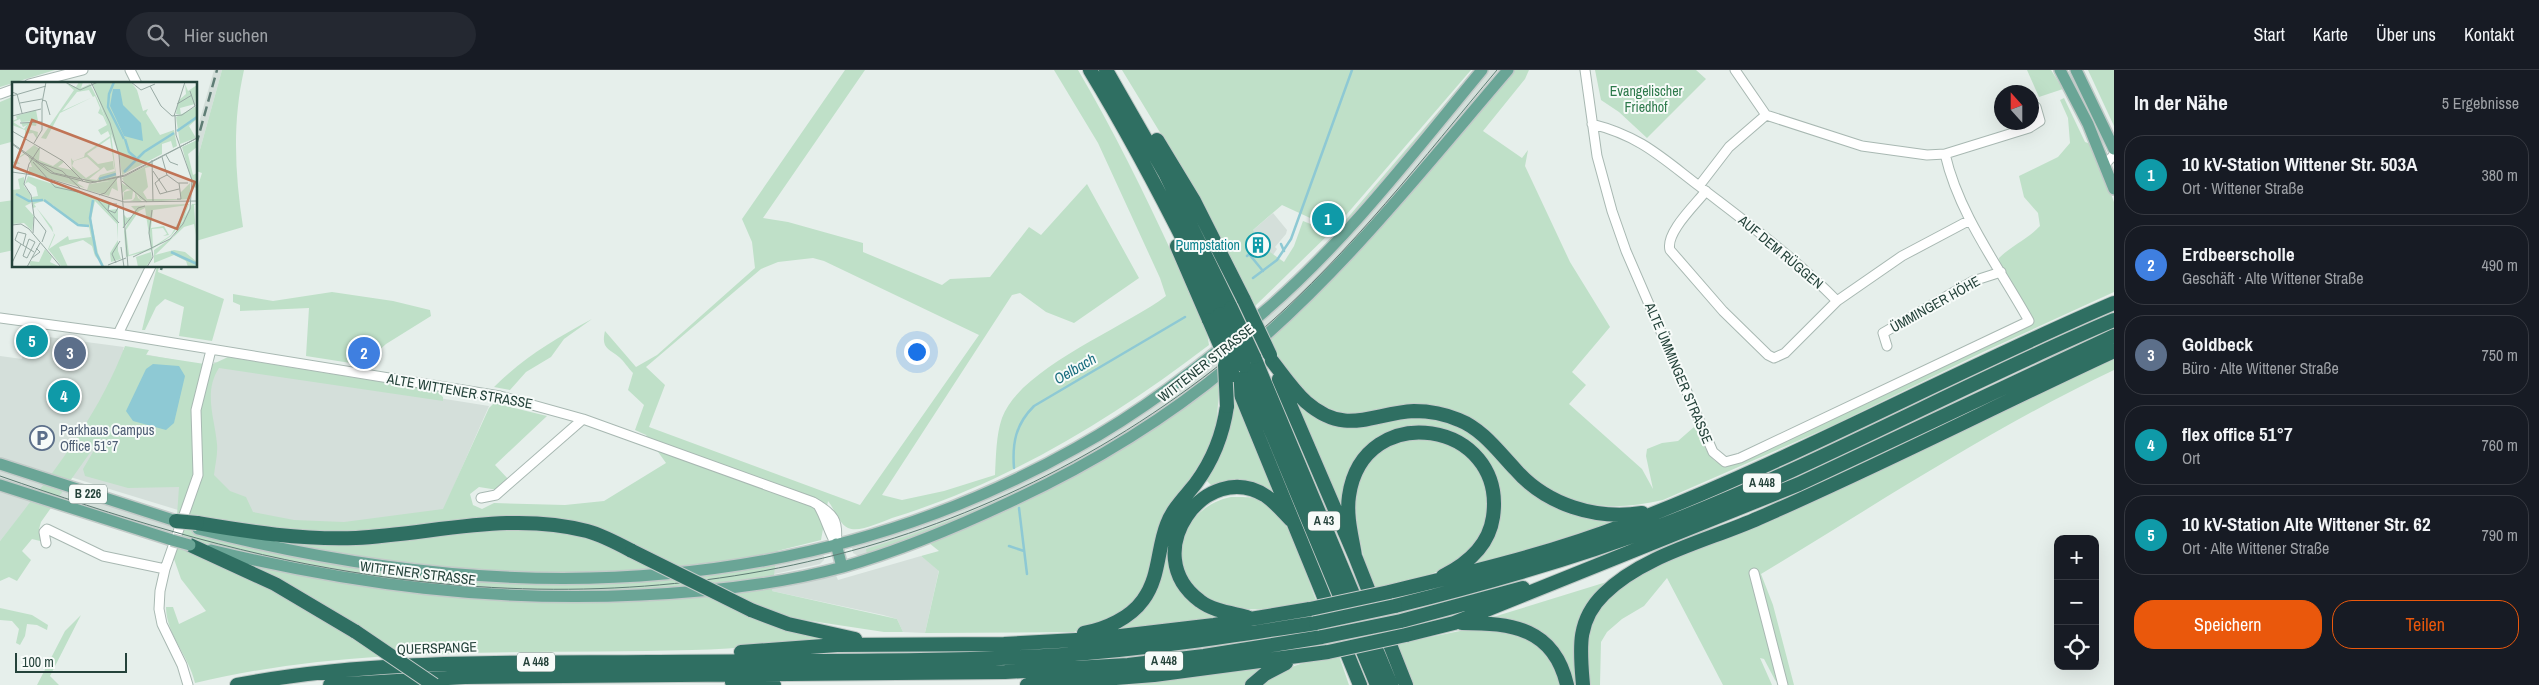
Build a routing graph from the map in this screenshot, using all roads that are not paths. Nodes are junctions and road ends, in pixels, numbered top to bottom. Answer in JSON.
{"nodes":[{"id":1,"x":83,"y":70,"type":"edge"},
{"id":2,"x":130,"y":70,"type":"edge"},
{"id":3,"x":1090,"y":70,"type":"edge"},
{"id":4,"x":1106,"y":70,"type":"edge"},
{"id":5,"x":1111,"y":70,"type":"edge"},
{"id":6,"x":1482,"y":70,"type":"edge"},
{"id":7,"x":1508,"y":70,"type":"edge"},
{"id":8,"x":1585,"y":70,"type":"edge"},
{"id":9,"x":1735,"y":70,"type":"edge"},
{"id":10,"x":2060,"y":70,"type":"edge"},
{"id":11,"x":2076,"y":70,"type":"edge"},
{"id":12,"x":37,"y":82,"type":"edge"},
{"id":13,"x":136,"y":82,"type":"edge"},
{"id":14,"x":12,"y":90,"type":"edge"},
{"id":15,"x":0,"y":94,"type":"edge"},
{"id":16,"x":1766,"y":115,"type":"junction"},
{"id":17,"x":1592,"y":124,"type":"junction"},
{"id":18,"x":2019,"y":130,"type":"edge"},
{"id":19,"x":2114,"y":148,"type":"edge"},
{"id":20,"x":1945,"y":154,"type":"junction"},
{"id":21,"x":2114,"y":156,"type":"edge"},
{"id":22,"x":2109,"y":164,"type":"edge"},
{"id":23,"x":2114,"y":188,"type":"edge"},
{"id":24,"x":1702,"y":189,"type":"junction"},
{"id":25,"x":1970,"y":220,"type":"junction"},
{"id":26,"x":150,"y":268,"type":"edge"},
{"id":27,"x":2000,"y":272,"type":"junction"},
{"id":28,"x":1837,"y":301,"type":"junction"},
{"id":29,"x":2114,"y":303,"type":"edge"},
{"id":30,"x":1220,"y":314,"type":"junction"},
{"id":31,"x":0,"y":318,"type":"edge"},
{"id":32,"x":2114,"y":320,"type":"edge"},
{"id":33,"x":118,"y":334,"type":"junction"},
{"id":34,"x":2114,"y":336,"type":"edge"},
{"id":35,"x":1886,"y":346,"type":"dead end"},
{"id":36,"x":211,"y":350,"type":"junction"},
{"id":37,"x":1223,"y":351,"type":"junction"},
{"id":38,"x":2114,"y":352,"type":"edge"},
{"id":39,"x":1271,"y":358,"type":"junction"},
{"id":40,"x":1244,"y":366,"type":"junction"},
{"id":41,"x":583,"y":419,"type":"junction"},
{"id":42,"x":0,"y":464,"type":"edge"},
{"id":43,"x":0,"y":484,"type":"edge"},
{"id":44,"x":481,"y":498,"type":"dead end"},
{"id":45,"x":1658,"y":510,"type":"junction"},
{"id":46,"x":176,"y":520,"type":"joint"},
{"id":47,"x":196,"y":525,"type":"junction"},
{"id":48,"x":1296,"y":526,"type":"junction"},
{"id":49,"x":46,"y":543,"type":"dead end"},
{"id":50,"x":836,"y":544,"type":"junction"},
{"id":51,"x":190,"y":545,"type":"junction"},
{"id":52,"x":1355,"y":556,"type":"junction"},
{"id":53,"x":1610,"y":560,"type":"junction"},
{"id":54,"x":842,"y":567,"type":"junction"},
{"id":55,"x":165,"y":569,"type":"junction"},
{"id":56,"x":1754,"y":573,"type":"dead end"},
{"id":57,"x":1417,"y":585,"type":"junction"},
{"id":58,"x":1253,"y":618,"type":"junction"},
{"id":59,"x":1454,"y":623,"type":"junction"},
{"id":60,"x":1043,"y":642,"type":"junction"},
{"id":61,"x":893,"y":645,"type":"junction"},
{"id":62,"x":1328,"y":652,"type":"junction"},
{"id":63,"x":1004,"y":658,"type":"junction"},
{"id":64,"x":638,"y":662,"type":"junction"},
{"id":65,"x":893,"y":667,"type":"junction"},
{"id":66,"x":689,"y":675,"type":"junction"},
{"id":67,"x":1358,"y":682,"type":"edge"},
{"id":68,"x":1056,"y":683,"type":"junction"},
{"id":69,"x":188,"y":685,"type":"edge"},
{"id":70,"x":237,"y":685,"type":"edge"},
{"id":71,"x":330,"y":685,"type":"edge"},
{"id":72,"x":434,"y":685,"type":"edge"},
{"id":73,"x":774,"y":685,"type":"edge"},
{"id":74,"x":1027,"y":685,"type":"edge"},
{"id":75,"x":1094,"y":685,"type":"edge"},
{"id":76,"x":1252,"y":685,"type":"edge"},
{"id":77,"x":1377,"y":685,"type":"edge"},
{"id":78,"x":1391,"y":685,"type":"edge"},
{"id":79,"x":1406,"y":685,"type":"edge"},
{"id":80,"x":1567,"y":685,"type":"edge"},
{"id":81,"x":1583,"y":685,"type":"edge"},
{"id":82,"x":1783,"y":685,"type":"edge"}],
"edges":[{"from":1,"to":12,"type":"street"},
{"from":2,"to":13,"type":"street"},
{"from":3,"to":30,"type":"highway","number":"A 43"},
{"from":4,"to":30,"type":"highway","number":"A 43"},
{"from":5,"to":39,"type":"highway","bridge":true},
{"from":6,"to":50,"type":"main road","name":"WITTENER STRASSE"},
{"from":7,"to":54,"type":"main road","name":"WITTENER STRASSE"},
{"from":8,"to":17,"type":"street","name":"ALTE ÜMMINGER STRASSE"},
{"from":9,"to":16,"type":"street"},
{"from":10,"to":22,"type":"main road"},
{"from":11,"to":19,"type":"main road"},
{"from":14,"to":15,"type":"street"},
{"from":16,"to":20,"type":"street"},
{"from":16,"to":24,"type":"street"},
{"from":17,"to":24,"type":"street","name":"AUF DEM RÜGGEN"},
{"from":17,"to":27,"type":"street","name":"ALTE ÜMMINGER STRASSE"},
{"from":18,"to":20,"type":"street"},
{"from":20,"to":25,"type":"street"},
{"from":21,"to":22,"type":"street"},
{"from":22,"to":23,"type":"main road"},
{"from":24,"to":28,"type":"street","name":"AUF DEM RÜGGEN"},
{"from":24,"to":28,"type":"street"},
{"from":25,"to":27,"type":"street"},
{"from":25,"to":28,"type":"street"},
{"from":26,"to":33,"type":"street"},
{"from":27,"to":35,"type":"street","name":"ÜMMINGER HÖHE"},
{"from":29,"to":45,"type":"highway"},
{"from":30,"to":37,"type":"highway","bridge":true},
{"from":30,"to":40,"type":"highway","number":"A 43","bridge":true},
{"from":31,"to":33,"type":"street","name":"ALTE WITTENER STRASSE"},
{"from":32,"to":63,"type":"highway","number":"A 448","bridge":true},
{"from":33,"to":36,"type":"street","name":"ALTE WITTENER STRASSE"},
{"from":34,"to":53,"type":"highway","number":"A 448"},
{"from":36,"to":41,"type":"street","name":"ALTE WITTENER STRASSE"},
{"from":36,"to":55,"type":"street"},
{"from":37,"to":40,"type":"highway","bridge":true},
{"from":37,"to":60,"type":"highway","bridge":true},
{"from":38,"to":81,"type":"highway"},
{"from":39,"to":45,"type":"highway"},
{"from":39,"to":52,"type":"highway"},
{"from":40,"to":48,"type":"highway"},
{"from":40,"to":77,"type":"highway","number":"A 43"},
{"from":40,"to":78,"type":"highway","number":"A 43"},
{"from":41,"to":44,"type":"street"},
{"from":41,"to":50,"type":"street","name":"ALTE WITTENER STRASSE"},
{"from":42,"to":46,"type":"main road","number":"B 226"},
{"from":43,"to":51,"type":"main road","name":"WITTENER STRASSE","number":"B 226","bridge":true},
{"from":45,"to":57,"type":"highway"},
{"from":46,"to":47,"type":"highway","bridge":true},
{"from":47,"to":50,"type":"main road","name":"WITTENER STRASSE"},
{"from":47,"to":61,"type":"highway","bridge":true},
{"from":48,"to":58,"type":"highway"},
{"from":48,"to":67,"type":"highway"},
{"from":49,"to":55,"type":"street"},
{"from":50,"to":54,"type":"main road"},
{"from":51,"to":54,"type":"main road","name":"WITTENER STRASSE"},
{"from":51,"to":72,"type":"highway","bridge":true},
{"from":52,"to":57,"type":"highway"},
{"from":52,"to":79,"type":"highway"},
{"from":53,"to":59,"type":"highway"},
{"from":53,"to":63,"type":"highway","number":"A 448","bridge":true},
{"from":55,"to":69,"type":"street"},
{"from":56,"to":82,"type":"street"},
{"from":57,"to":58,"type":"highway","bridge":true},
{"from":58,"to":60,"type":"highway"},
{"from":59,"to":62,"type":"highway","bridge":true},
{"from":59,"to":80,"type":"highway"},
{"from":60,"to":63,"type":"highway"},
{"from":61,"to":63,"type":"highway"},
{"from":61,"to":64,"type":"highway"},
{"from":62,"to":68,"type":"highway"},
{"from":62,"to":76,"type":"highway"},
{"from":63,"to":65,"type":"highway","number":"A 448"},
{"from":64,"to":65,"type":"highway","number":"A 448"},
{"from":64,"to":70,"type":"highway","name":"QUERSPANGE","number":"A 448"},
{"from":65,"to":66,"type":"highway","number":"A 448"},
{"from":66,"to":71,"type":"highway","number":"A 448"},
{"from":66,"to":73,"type":"highway"},
{"from":68,"to":74,"type":"highway"},
{"from":68,"to":75,"type":"highway"}]}
